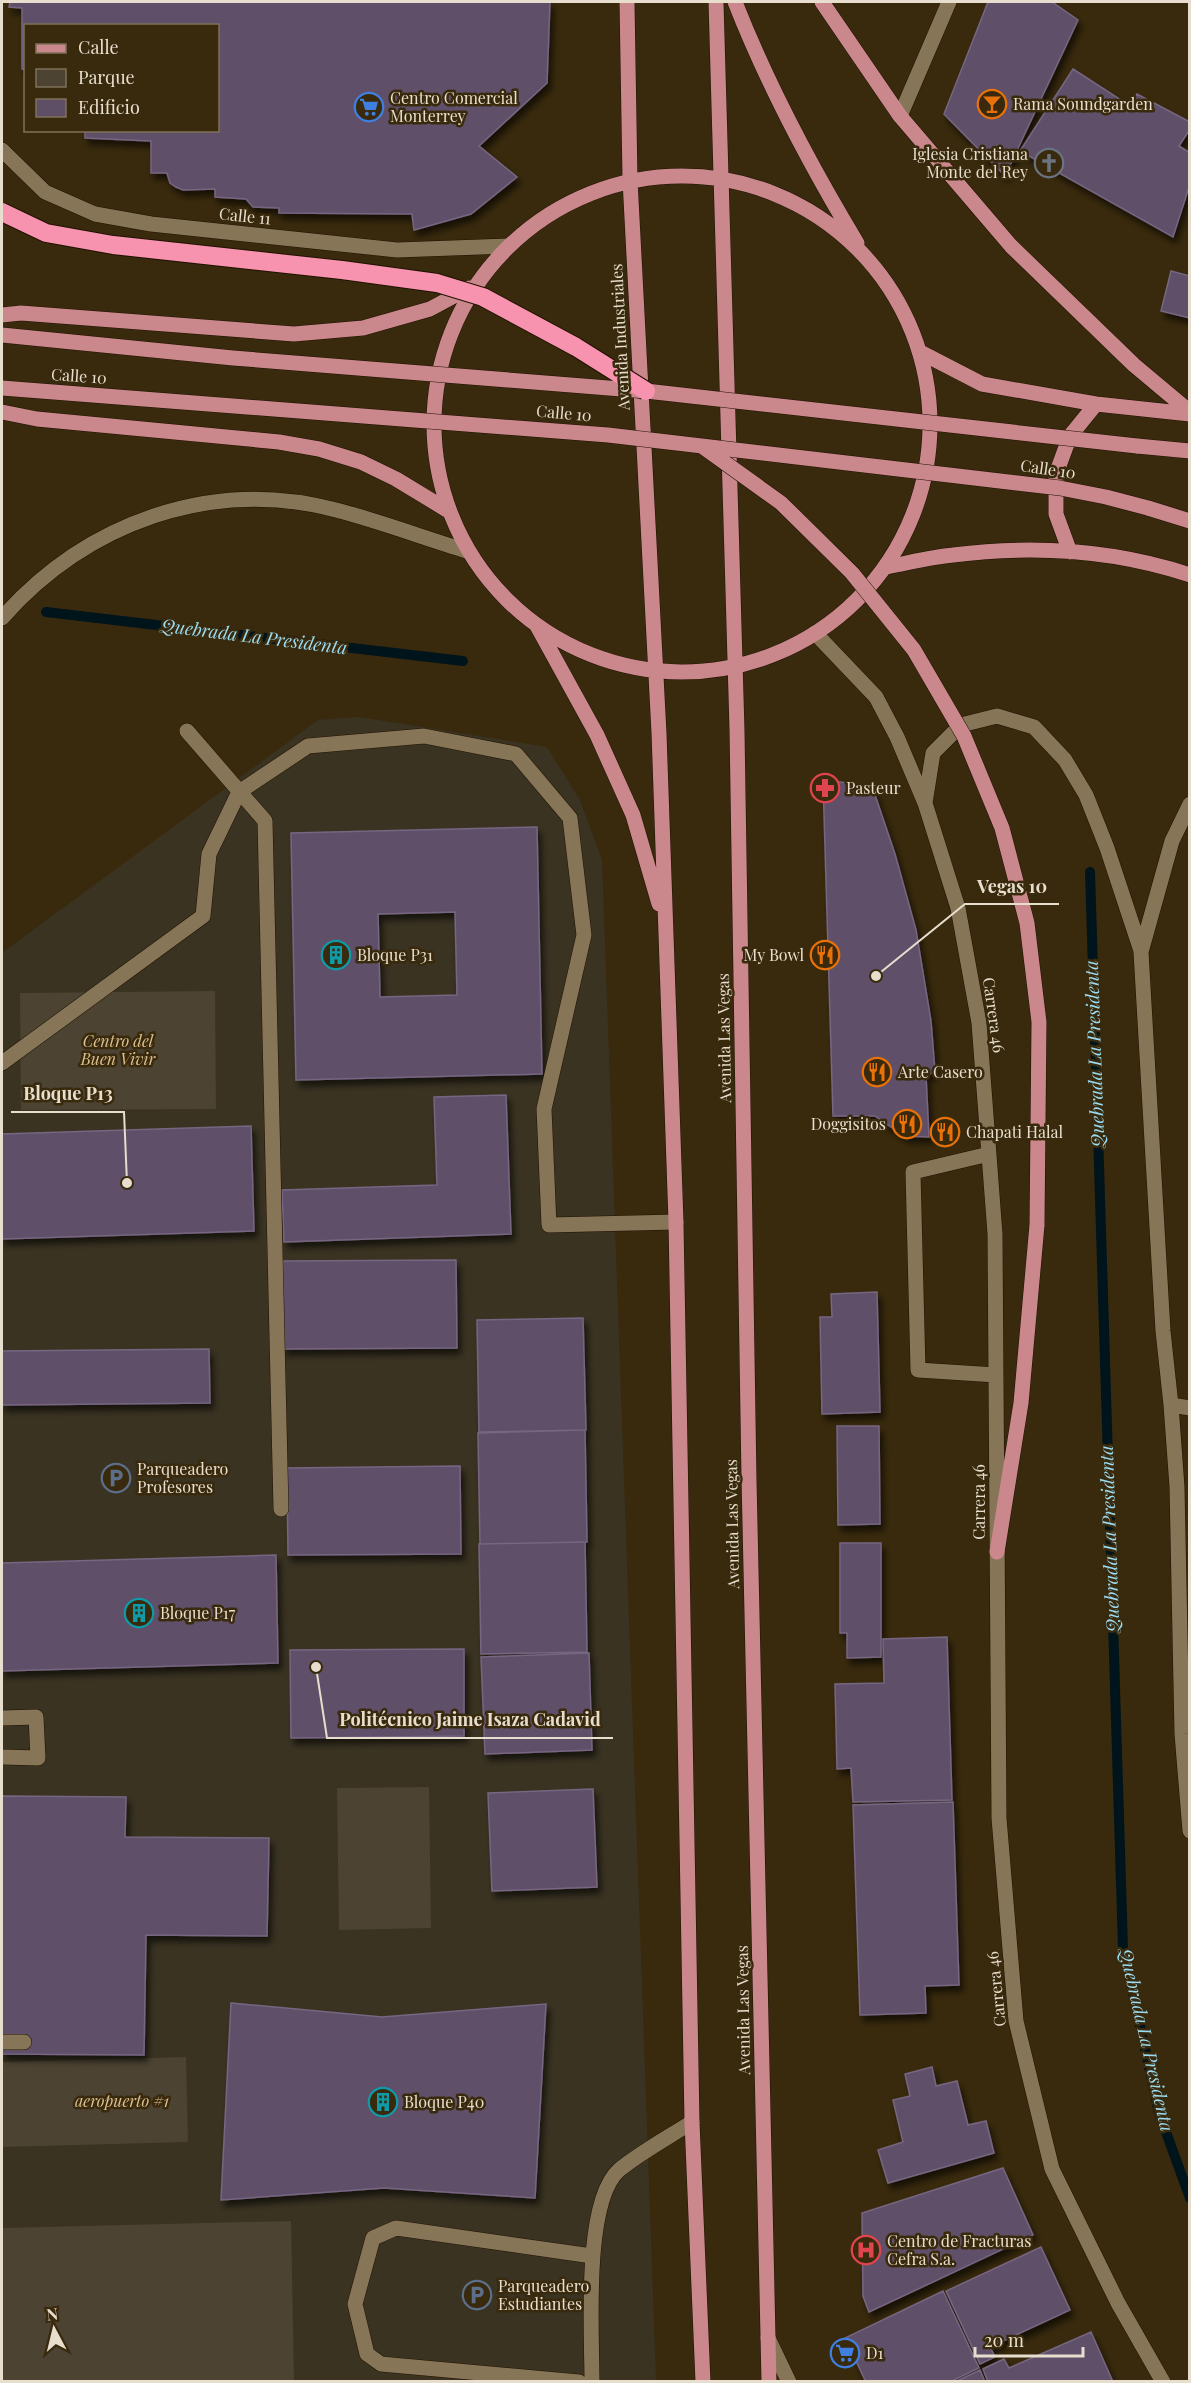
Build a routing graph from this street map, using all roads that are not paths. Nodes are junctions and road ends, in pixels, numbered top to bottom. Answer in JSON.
{"nodes":[{"id":1,"x":627,"y":2,"type":"edge"},
{"id":2,"x":716,"y":2,"type":"edge"},
{"id":3,"x":735,"y":2,"type":"edge"},
{"id":4,"x":822,"y":2,"type":"edge"},
{"id":5,"x":949,"y":2,"type":"edge"},
{"id":6,"x":900,"y":116,"type":"junction"},
{"id":7,"x":2,"y":150,"type":"edge"},
{"id":8,"x":721,"y":178,"type":"junction"},
{"id":9,"x":630,"y":180,"type":"junction"},
{"id":10,"x":2,"y":212,"type":"edge"},
{"id":11,"x":507,"y":246,"type":"junction"},
{"id":12,"x":861,"y":251,"type":"junction"},
{"id":13,"x":475,"y":285,"type":"junction"},
{"id":14,"x":2,"y":315,"type":"edge"},
{"id":15,"x":2,"y":335,"type":"edge"},
{"id":16,"x":922,"y":353,"type":"junction"},
{"id":17,"x":2,"y":388,"type":"edge"},
{"id":18,"x":646,"y":391,"type":"junction"},
{"id":19,"x":1096,"y":404,"type":"junction"},
{"id":20,"x":4,"y":412,"type":"edge"},
{"id":21,"x":1190,"y":413,"type":"edge"},
{"id":22,"x":700,"y":445,"type":"junction"},
{"id":23,"x":1190,"y":451,"type":"edge"},
{"id":24,"x":447,"y":510,"type":"junction"},
{"id":25,"x":1190,"y":521,"type":"edge"},
{"id":26,"x":467,"y":551,"type":"junction"},
{"id":27,"x":1070,"y":552,"type":"junction"},
{"id":28,"x":886,"y":567,"type":"junction"},
{"id":29,"x":1190,"y":575,"type":"edge"},
{"id":30,"x":2,"y":618,"type":"edge"},
{"id":31,"x":537,"y":626,"type":"junction"},
{"id":32,"x":815,"y":633,"type":"junction"},
{"id":33,"x":735,"y":666,"type":"junction"},
{"id":34,"x":656,"y":670,"type":"junction"},
{"id":35,"x":187,"y":730,"type":"dead end"},
{"id":36,"x":239,"y":792,"type":"junction"},
{"id":37,"x":925,"y":803,"type":"junction"},
{"id":38,"x":1190,"y":804,"type":"edge"},
{"id":39,"x":666,"y":927,"type":"junction"},
{"id":40,"x":1141,"y":952,"type":"junction"},
{"id":41,"x":2,"y":1063,"type":"edge"},
{"id":42,"x":989,"y":1154,"type":"junction"},
{"id":43,"x":676,"y":1222,"type":"junction"},
{"id":44,"x":996,"y":1375,"type":"junction"},
{"id":45,"x":1171,"y":1405,"type":"junction"},
{"id":46,"x":1190,"y":1408,"type":"edge"},
{"id":47,"x":281,"y":1509,"type":"dead end"},
{"id":48,"x":998,"y":1552,"type":"junction"},
{"id":49,"x":2,"y":1718,"type":"edge"},
{"id":50,"x":1186,"y":1732,"type":"edge"},
{"id":51,"x":2,"y":1757,"type":"edge"},
{"id":52,"x":1190,"y":1831,"type":"edge"},
{"id":53,"x":2,"y":2042,"type":"edge"},
{"id":54,"x":24,"y":2042,"type":"dead end"},
{"id":55,"x":692,"y":2122,"type":"junction"},
{"id":56,"x":592,"y":2256,"type":"junction"},
{"id":57,"x":768,"y":2338,"type":"junction"},
{"id":58,"x":579,"y":2382,"type":"edge"},
{"id":59,"x":592,"y":2382,"type":"edge"},
{"id":60,"x":703,"y":2382,"type":"edge"},
{"id":61,"x":769,"y":2382,"type":"edge"},
{"id":62,"x":789,"y":2382,"type":"edge"},
{"id":63,"x":1163,"y":2382,"type":"edge"}],
"edges":[{"from":1,"to":9,"type":"main road","name":"Avenida Industriales"},
{"from":2,"to":8,"type":"main road"},
{"from":3,"to":12,"type":"main road"},
{"from":4,"to":6,"type":"main road"},
{"from":5,"to":6,"type":"street"},
{"from":6,"to":21,"type":"main road"},
{"from":7,"to":11,"type":"street","name":"Calle 11"},
{"from":8,"to":9,"type":"main road"},
{"from":8,"to":12,"type":"main road"},
{"from":8,"to":33,"type":"main road"},
{"from":9,"to":11,"type":"main road"},
{"from":9,"to":34,"type":"main road","name":"Avenida Industriales"},
{"from":10,"to":18,"type":"highway","bridge":true},
{"from":11,"to":13,"type":"main road"},
{"from":12,"to":16,"type":"main road"},
{"from":13,"to":14,"type":"main road"},
{"from":13,"to":24,"type":"main road"},
{"from":15,"to":18,"type":"main road","name":"Calle 10","bridge":true},
{"from":16,"to":19,"type":"main road"},
{"from":16,"to":28,"type":"main road"},
{"from":17,"to":22,"type":"main road","name":"Calle 10","bridge":true},
{"from":18,"to":23,"type":"main road","name":"Calle 10","bridge":true},
{"from":19,"to":21,"type":"main road"},
{"from":19,"to":27,"type":"main road"},
{"from":20,"to":24,"type":"main road"},
{"from":22,"to":25,"type":"main road","name":"Calle 10","bridge":true},
{"from":22,"to":48,"type":"main road","bridge":true},
{"from":24,"to":26,"type":"main road"},
{"from":26,"to":30,"type":"street"},
{"from":26,"to":31,"type":"main road"},
{"from":27,"to":28,"type":"main road"},
{"from":27,"to":29,"type":"main road"},
{"from":28,"to":32,"type":"main road"},
{"from":31,"to":34,"type":"main road"},
{"from":31,"to":39,"type":"main road"},
{"from":32,"to":33,"type":"main road"},
{"from":32,"to":37,"type":"street","name":"Carrera 46"},
{"from":33,"to":34,"type":"main road"},
{"from":33,"to":57,"type":"main road","name":"Avenida Las Vegas"},
{"from":34,"to":39,"type":"main road"},
{"from":35,"to":36,"type":"street"},
{"from":36,"to":41,"type":"street"},
{"from":36,"to":43,"type":"street"},
{"from":36,"to":47,"type":"street"},
{"from":37,"to":40,"type":"street"},
{"from":37,"to":42,"type":"street","name":"Carrera 46"},
{"from":38,"to":40,"type":"street"},
{"from":39,"to":43,"type":"main road"},
{"from":40,"to":45,"type":"street"},
{"from":42,"to":44,"type":"street","name":"Carrera 46"},
{"from":42,"to":44,"type":"street"},
{"from":43,"to":55,"type":"main road"},
{"from":44,"to":48,"type":"street","name":"Carrera 46"},
{"from":45,"to":46,"type":"street"},
{"from":45,"to":50,"type":"street"},
{"from":48,"to":63,"type":"street","name":"Carrera 46"},
{"from":49,"to":51,"type":"street"},
{"from":50,"to":52,"type":"street"},
{"from":53,"to":54,"type":"street"},
{"from":55,"to":56,"type":"street"},
{"from":55,"to":60,"type":"main road"},
{"from":56,"to":58,"type":"street"},
{"from":56,"to":59,"type":"street"},
{"from":57,"to":61,"type":"main road","name":"Avenida Las Vegas"},
{"from":57,"to":62,"type":"street"}]}
